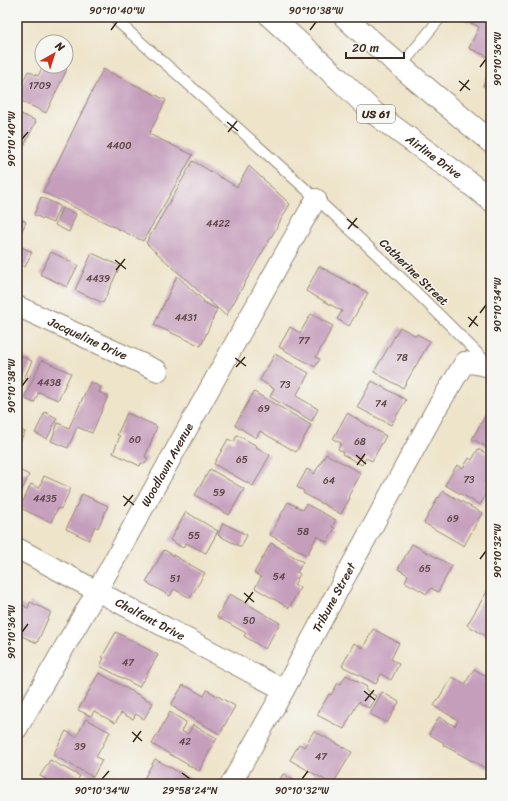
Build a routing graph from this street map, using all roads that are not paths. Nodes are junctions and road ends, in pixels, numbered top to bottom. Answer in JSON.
{"nodes":[{"id":1,"x":271,"y":17,"type":"edge"},
{"id":2,"x":345,"y":17,"type":"edge"},
{"id":3,"x":441,"y":17,"type":"edge"},
{"id":4,"x":117,"y":21,"type":"dead end"},
{"id":5,"x":401,"y":66,"type":"junction"},
{"id":6,"x":491,"y":142,"type":"edge"},
{"id":7,"x":316,"y":199,"type":"junction"},
{"id":8,"x":491,"y":200,"type":"edge"},
{"id":9,"x":17,"y":306,"type":"edge"},
{"id":10,"x":491,"y":367,"type":"edge"},
{"id":11,"x":158,"y":371,"type":"dead end"},
{"id":12,"x":17,"y":548,"type":"edge"},
{"id":13,"x":97,"y":591,"type":"junction"},
{"id":14,"x":284,"y":690,"type":"junction"},
{"id":15,"x":17,"y":729,"type":"edge"},
{"id":16,"x":231,"y":784,"type":"edge"}],
"edges":[{"from":1,"to":8,"type":"highway","name":"Airline Drive","number":"US 61"},
{"from":2,"to":5,"type":"highway"},
{"from":3,"to":5,"type":"lane"},
{"from":4,"to":7,"type":"lane","name":"Catherine Street"},
{"from":5,"to":6,"type":"highway"},
{"from":7,"to":10,"type":"lane","name":"Catherine Street"},
{"from":7,"to":13,"type":"street","name":"Woodlawn Avenue"},
{"from":9,"to":11,"type":"street","name":"Jacqueline Drive"},
{"from":10,"to":14,"type":"street","name":"Tribune Street"},
{"from":12,"to":13,"type":"street","name":"Chalfant Drive"},
{"from":13,"to":14,"type":"street","name":"Chalfant Drive"},
{"from":13,"to":15,"type":"street","name":"Woodlawn Avenue"},
{"from":14,"to":16,"type":"street","name":"Tribune Street"}]}
